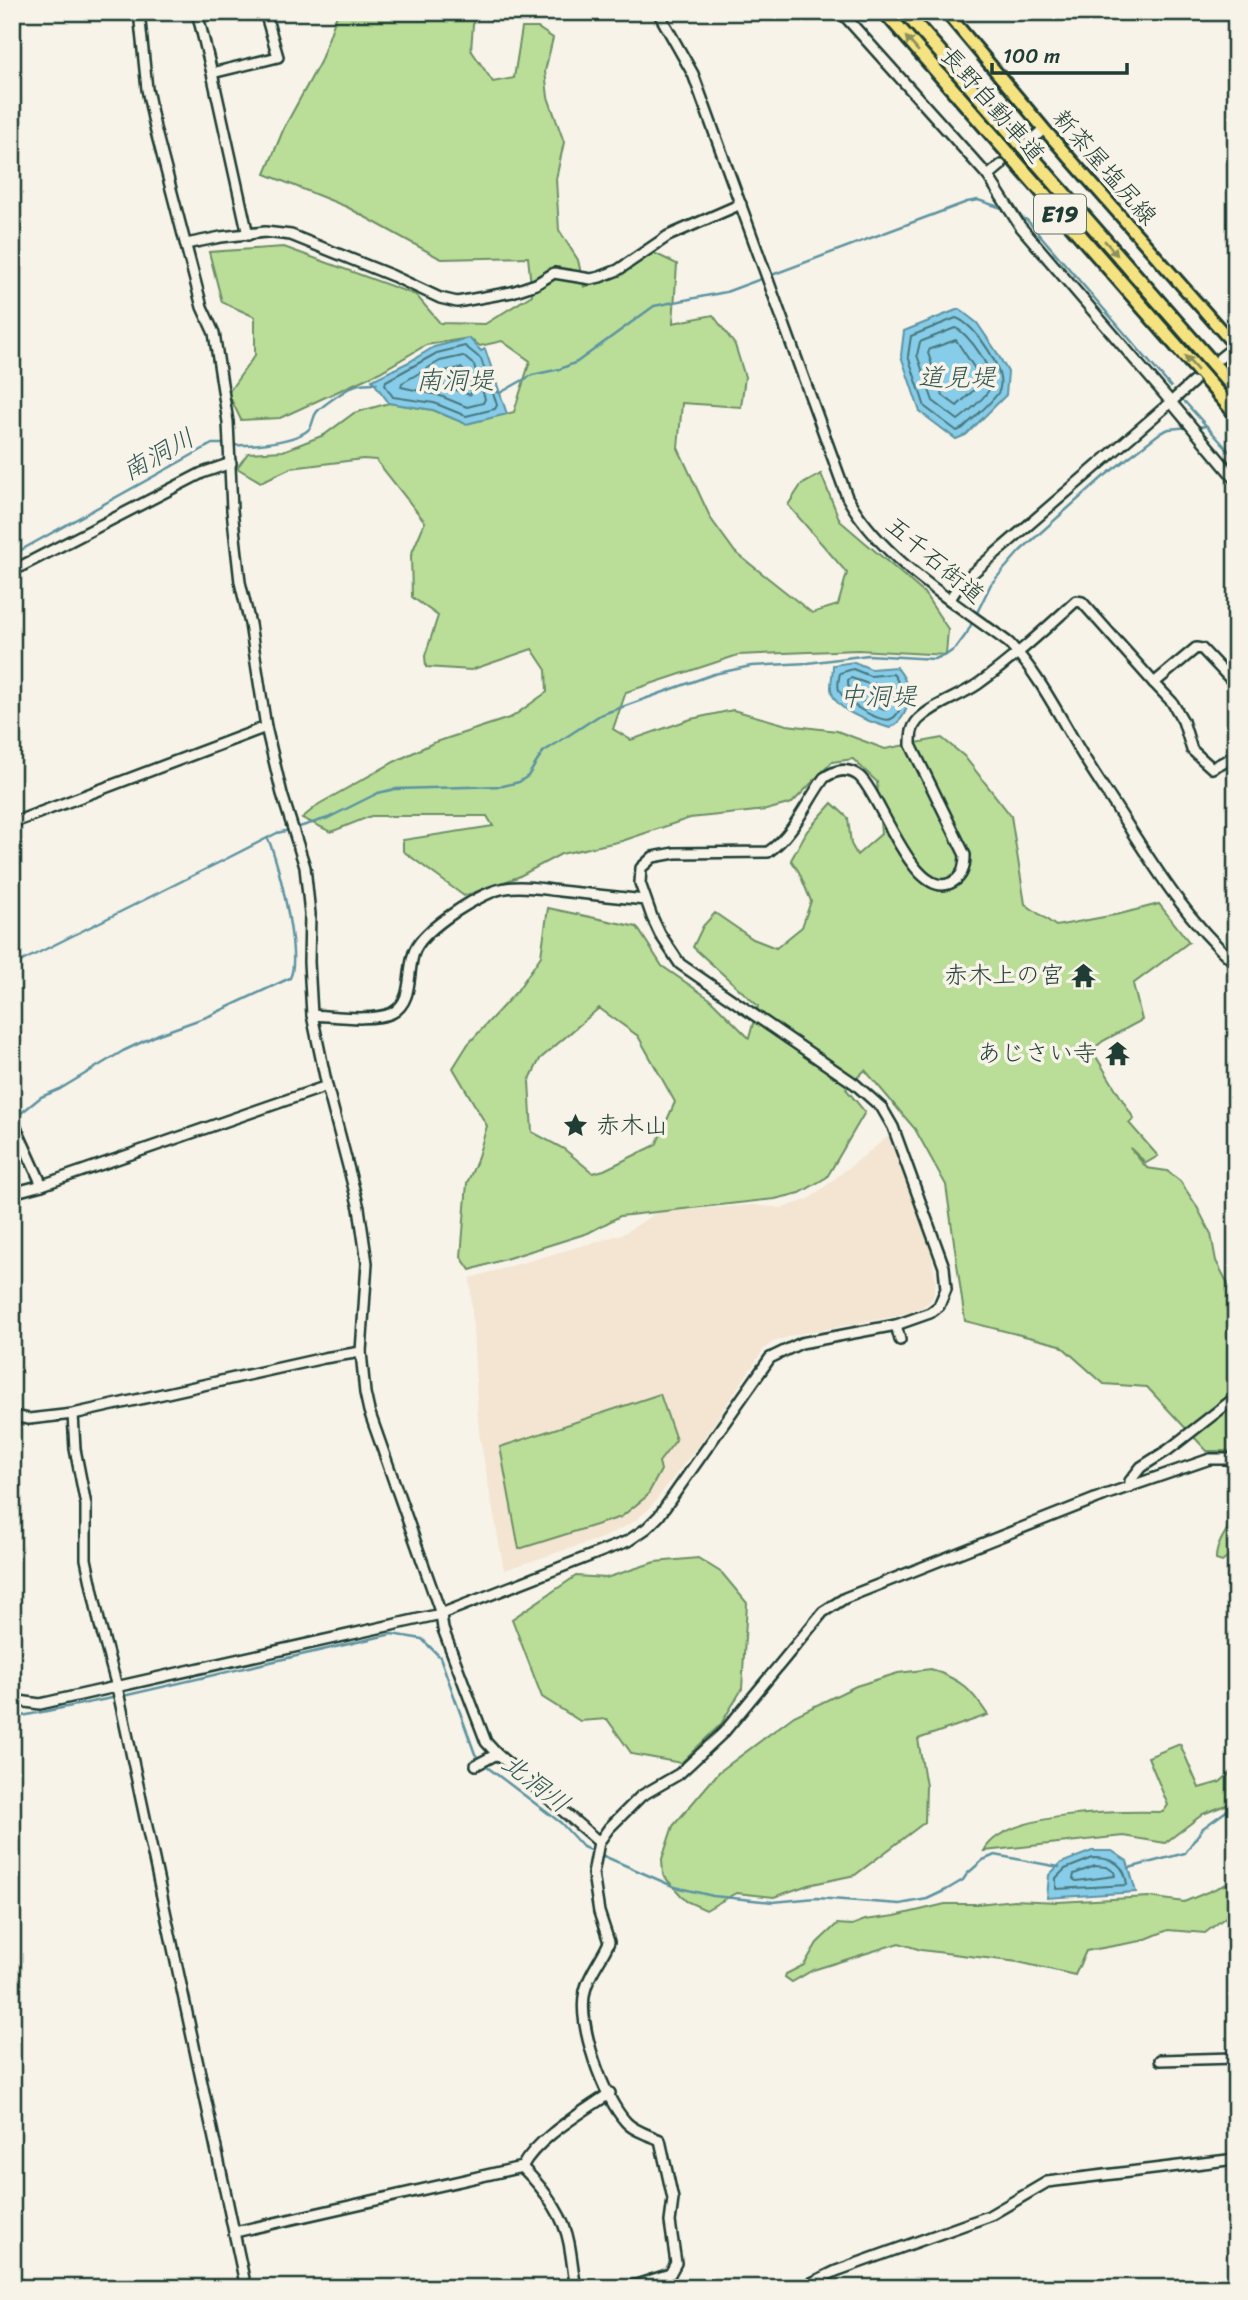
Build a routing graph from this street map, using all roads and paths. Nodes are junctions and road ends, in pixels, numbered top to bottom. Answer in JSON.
{"nodes":[{"id":1,"x":139,"y":12,"type":"edge"},
{"id":2,"x":197,"y":12,"type":"edge"},
{"id":3,"x":265,"y":12,"type":"edge"},
{"id":4,"x":658,"y":12,"type":"edge"},
{"id":5,"x":841,"y":12,"type":"edge"},
{"id":6,"x":885,"y":12,"type":"edge"},
{"id":7,"x":905,"y":12,"type":"edge"},
{"id":8,"x":946,"y":12,"type":"edge"},
{"id":9,"x":212,"y":73,"type":"junction"},
{"id":10,"x":1044,"y":129,"type":"junction"},
{"id":11,"x":1030,"y":141,"type":"dead end"},
{"id":12,"x":1001,"y":165,"type":"dead end"},
{"id":13,"x":988,"y":176,"type":"junction"},
{"id":14,"x":741,"y":204,"type":"junction"},
{"id":15,"x":248,"y":235,"type":"junction"},
{"id":16,"x":186,"y":244,"type":"junction"},
{"id":17,"x":1235,"y":347,"type":"edge"},
{"id":18,"x":1220,"y":358,"type":"dead end"},
{"id":19,"x":1193,"y":382,"type":"dead end"},
{"id":20,"x":1236,"y":390,"type":"edge"},
{"id":21,"x":1171,"y":402,"type":"junction"},
{"id":22,"x":1236,"y":414,"type":"edge"},
{"id":23,"x":231,"y":463,"type":"junction"},
{"id":24,"x":1236,"y":480,"type":"edge"},
{"id":25,"x":12,"y":571,"type":"edge"},
{"id":26,"x":950,"y":599,"type":"junction"},
{"id":27,"x":1018,"y":653,"type":"junction"},
{"id":28,"x":1154,"y":683,"type":"junction"},
{"id":29,"x":1236,"y":685,"type":"edge"},
{"id":30,"x":266,"y":727,"type":"junction"},
{"id":31,"x":1236,"y":758,"type":"edge"},
{"id":32,"x":12,"y":823,"type":"edge"},
{"id":33,"x":645,"y":900,"type":"junction"},
{"id":34,"x":1236,"y":964,"type":"edge"},
{"id":35,"x":312,"y":1015,"type":"junction"},
{"id":36,"x":327,"y":1086,"type":"junction"},
{"id":37,"x":12,"y":1119,"type":"edge"},
{"id":38,"x":42,"y":1185,"type":"junction"},
{"id":39,"x":12,"y":1193,"type":"edge"},
{"id":40,"x":897,"y":1325,"type":"junction"},
{"id":41,"x":900,"y":1340,"type":"dead end"},
{"id":42,"x":361,"y":1352,"type":"junction"},
{"id":43,"x":1236,"y":1397,"type":"edge"},
{"id":44,"x":73,"y":1414,"type":"junction"},
{"id":45,"x":12,"y":1416,"type":"edge"},
{"id":46,"x":1236,"y":1459,"type":"edge"},
{"id":47,"x":1130,"y":1487,"type":"junction"},
{"id":48,"x":441,"y":1614,"type":"junction"},
{"id":49,"x":117,"y":1687,"type":"junction"},
{"id":50,"x":12,"y":1700,"type":"edge"},
{"id":51,"x":497,"y":1754,"type":"junction"},
{"id":52,"x":477,"y":1765,"type":"dead end"},
{"id":53,"x":600,"y":1842,"type":"junction"},
{"id":54,"x":1236,"y":2058,"type":"edge"},
{"id":55,"x":1160,"y":2060,"type":"dead end"},
{"id":56,"x":610,"y":2093,"type":"junction"},
{"id":57,"x":1236,"y":2159,"type":"edge"},
{"id":58,"x":522,"y":2167,"type":"junction"},
{"id":59,"x":235,"y":2232,"type":"junction"},
{"id":60,"x":246,"y":2288,"type":"edge"},
{"id":61,"x":576,"y":2288,"type":"edge"},
{"id":62,"x":627,"y":2288,"type":"edge"},
{"id":63,"x":801,"y":2288,"type":"edge"}],
"edges":[{"from":1,"to":16,"type":"street"},
{"from":2,"to":9,"type":"street"},
{"from":3,"to":9,"type":"street"},
{"from":4,"to":14,"type":"street","name":"五千石街道"},
{"from":5,"to":13,"type":"street"},
{"from":22,"to":6,"type":"highway","name":"長野自動車道","number":"E19","one_way":true},
{"from":7,"to":20,"type":"highway","name":"長野自動車道","number":"E19","one_way":true},
{"from":8,"to":10,"type":"main road","name":"新茶屋塩尻線"},
{"from":9,"to":15,"type":"street"},
{"from":10,"to":11,"type":"street"},
{"from":10,"to":17,"type":"main road","name":"新茶屋塩尻線"},
{"from":12,"to":13,"type":"street"},
{"from":13,"to":21,"type":"street"},
{"from":14,"to":15,"type":"street"},
{"from":14,"to":26,"type":"street","name":"五千石街道"},
{"from":15,"to":16,"type":"street"},
{"from":16,"to":23,"type":"street"},
{"from":17,"to":18,"type":"street"},
{"from":19,"to":21,"type":"street"},
{"from":21,"to":24,"type":"street"},
{"from":21,"to":26,"type":"street"},
{"from":23,"to":25,"type":"street"},
{"from":23,"to":30,"type":"street"},
{"from":26,"to":27,"type":"street","name":"五千石街道"},
{"from":27,"to":28,"type":"street"},
{"from":27,"to":33,"type":"street"},
{"from":27,"to":34,"type":"street","name":"五千石街道"},
{"from":28,"to":29,"type":"street"},
{"from":28,"to":31,"type":"street"},
{"from":30,"to":32,"type":"street"},
{"from":30,"to":35,"type":"street"},
{"from":33,"to":35,"type":"street"},
{"from":33,"to":40,"type":"street"},
{"from":35,"to":36,"type":"street"},
{"from":36,"to":38,"type":"street"},
{"from":36,"to":42,"type":"street"},
{"from":37,"to":38,"type":"street"},
{"from":38,"to":39,"type":"street"},
{"from":40,"to":41,"type":"street"},
{"from":40,"to":48,"type":"street"},
{"from":42,"to":44,"type":"street"},
{"from":42,"to":48,"type":"street"},
{"from":43,"to":47,"type":"street"},
{"from":44,"to":45,"type":"street"},
{"from":44,"to":49,"type":"street"},
{"from":46,"to":47,"type":"street"},
{"from":47,"to":53,"type":"street"},
{"from":48,"to":49,"type":"street"},
{"from":48,"to":51,"type":"street"},
{"from":49,"to":50,"type":"street"},
{"from":49,"to":59,"type":"street"},
{"from":51,"to":52,"type":"street"},
{"from":51,"to":53,"type":"street"},
{"from":53,"to":56,"type":"street"},
{"from":54,"to":55,"type":"street"},
{"from":56,"to":58,"type":"street"},
{"from":56,"to":62,"type":"street"},
{"from":57,"to":63,"type":"street"},
{"from":58,"to":59,"type":"street"},
{"from":58,"to":61,"type":"street"},
{"from":59,"to":60,"type":"street"}]}
